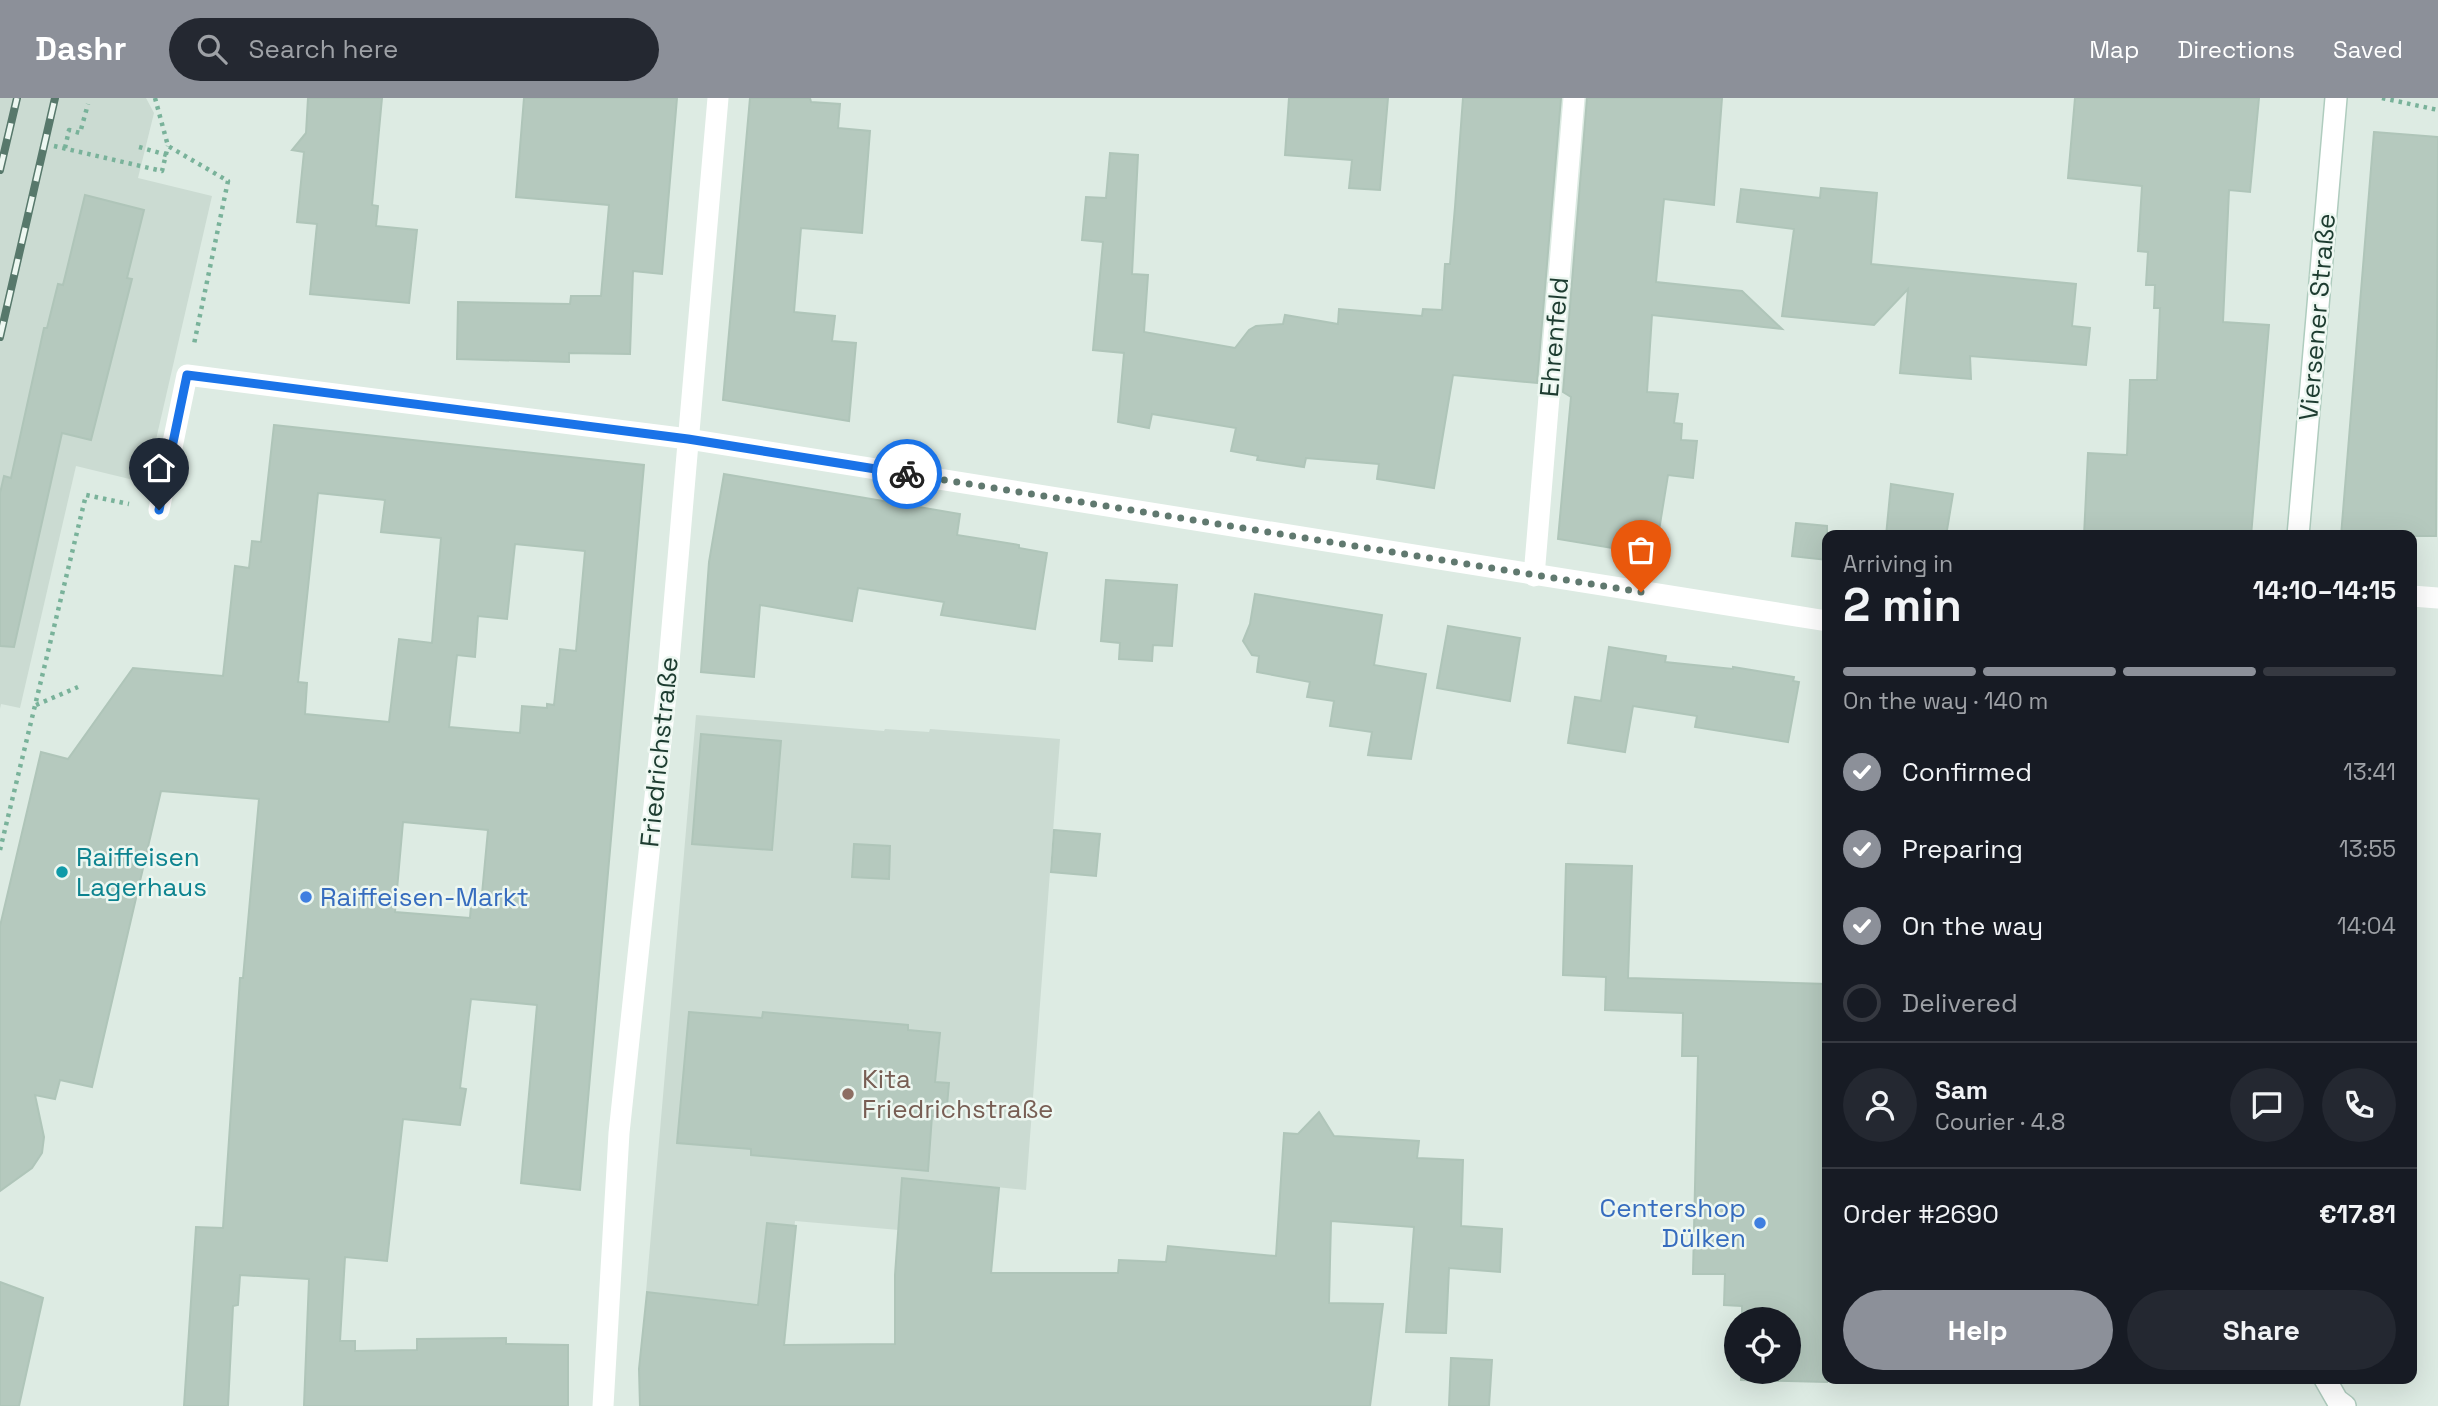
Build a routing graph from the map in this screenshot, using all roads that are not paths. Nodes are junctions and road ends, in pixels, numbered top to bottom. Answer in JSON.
{"nodes":[{"id":1,"x":718,"y":98,"type":"edge"},
{"id":2,"x":1574,"y":98,"type":"edge"},
{"id":3,"x":2336,"y":98,"type":"edge"},
{"id":4,"x":688,"y":439,"type":"junction"},
{"id":5,"x":159,"y":510,"type":"road end"},
{"id":6,"x":2299,"y":530,"type":"edge"},
{"id":7,"x":1534,"y":576,"type":"junction"},
{"id":8,"x":2417,"y":596,"type":"edge"},
{"id":9,"x":2438,"y":598,"type":"edge"},
{"id":10,"x":1822,"y":620,"type":"edge"},
{"id":11,"x":2328,"y":1384,"type":"edge"},
{"id":12,"x":603,"y":1406,"type":"edge"},
{"id":13,"x":2345,"y":1406,"type":"edge"}],
"edges":[{"from":1,"to":4,"type":"street","name":"Friedrichstraße"},
{"from":2,"to":7,"type":"street","name":"Ehrenfeld"},
{"from":3,"to":6,"type":"street","name":"Viersener Straße"},
{"from":4,"to":5,"type":"street"},
{"from":4,"to":7,"type":"street"},
{"from":4,"to":12,"type":"street","name":"Friedrichstraße"},
{"from":7,"to":10,"type":"street"},
{"from":8,"to":9,"type":"street"},
{"from":11,"to":13,"type":"street"}]}
